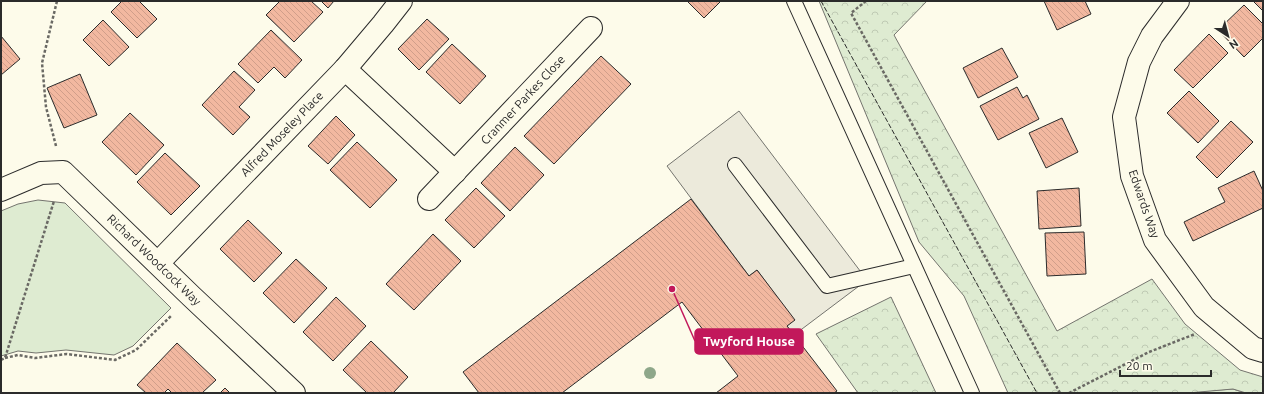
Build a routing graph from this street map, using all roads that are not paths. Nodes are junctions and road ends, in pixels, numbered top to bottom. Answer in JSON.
{"nodes":[{"id":1,"x":400,"y":1,"type":"edge"},
{"id":2,"x":794,"y":1,"type":"edge"},
{"id":3,"x":1178,"y":1,"type":"edge"},
{"id":4,"x":591,"y":28,"type":"dead end"},
{"id":5,"x":344,"y":69,"type":"junction"},
{"id":6,"x":735,"y":165,"type":"dead end"},
{"id":7,"x":455,"y":172,"type":"junction"},
{"id":8,"x":1,"y":190,"type":"edge"},
{"id":9,"x":429,"y":199,"type":"dead end"},
{"id":10,"x":158,"y":263,"type":"junction"},
{"id":11,"x":914,"y":266,"type":"junction"},
{"id":12,"x":1263,"y":351,"type":"edge"},
{"id":13,"x":294,"y":393,"type":"edge"},
{"id":14,"x":972,"y":393,"type":"edge"}],
"edges":[{"from":1,"to":5,"type":"street","name":"Alfred Moseley Place"},
{"from":2,"to":11,"type":"lane"},
{"from":3,"to":12,"type":"street","name":"Edwards Way"},
{"from":4,"to":7,"type":"street","name":"Cranmer Parkes Close"},
{"from":5,"to":7,"type":"street"},
{"from":5,"to":10,"type":"street","name":"Alfred Moseley Place"},
{"from":6,"to":11,"type":"lane"},
{"from":7,"to":9,"type":"street","name":"Cranmer Parkes Close"},
{"from":8,"to":10,"type":"street","name":"Richard Woodcock Way"},
{"from":10,"to":13,"type":"street","name":"Richard Woodcock Way"},
{"from":11,"to":14,"type":"lane"}]}
